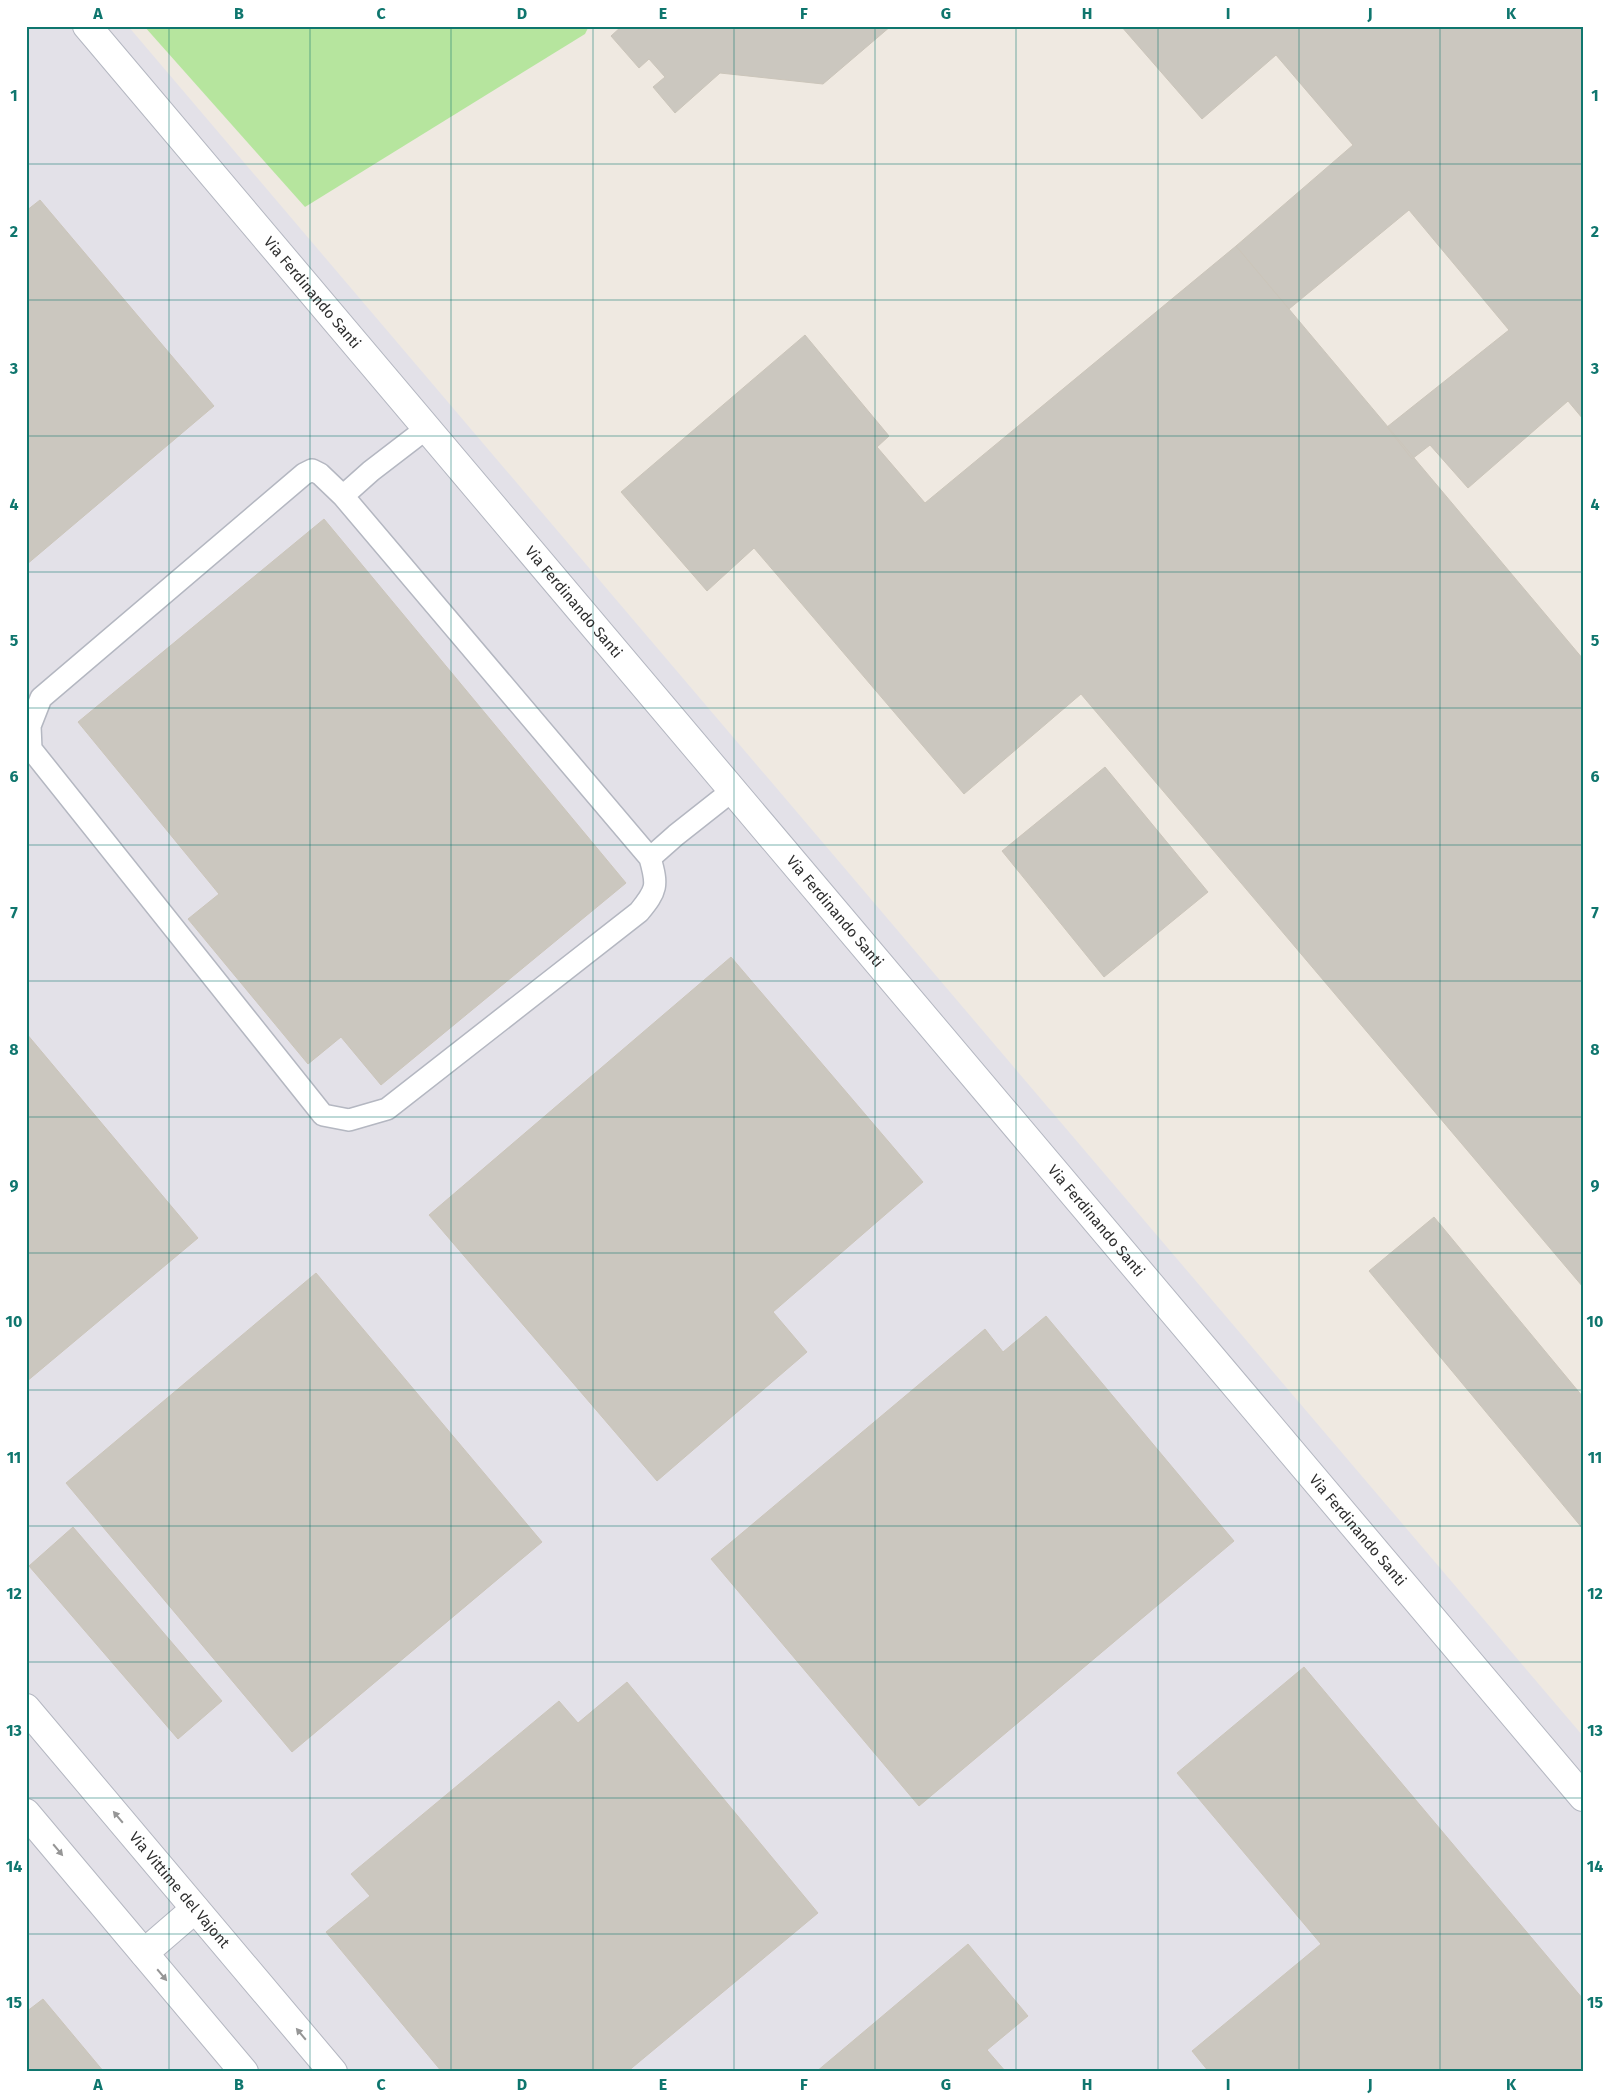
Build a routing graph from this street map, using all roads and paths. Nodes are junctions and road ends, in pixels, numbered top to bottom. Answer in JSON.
{"nodes":[{"id":1,"x":88,"y":26,"type":"edge"},
{"id":2,"x":427,"y":428,"type":"junction"},
{"id":3,"x":343,"y":496,"type":"junction"},
{"id":4,"x":733,"y":790,"type":"junction"},
{"id":5,"x":650,"y":858,"type":"junction"},
{"id":6,"x":26,"y":1708,"type":"edge"},
{"id":7,"x":1583,"y":1796,"type":"edge"},
{"id":8,"x":26,"y":1813,"type":"edge"},
{"id":9,"x":195,"y":1909,"type":"junction"},
{"id":10,"x":144,"y":1953,"type":"junction"},
{"id":11,"x":244,"y":2072,"type":"edge"},
{"id":12,"x":333,"y":2072,"type":"edge"}],
"edges":[{"from":1,"to":2,"type":"street","name":"Via Ferdinando Santi"},
{"from":2,"to":3,"type":"lane"},
{"from":2,"to":4,"type":"street","name":"Via Ferdinando Santi"},
{"from":3,"to":5,"type":"lane"},
{"from":3,"to":5,"type":"lane"},
{"from":4,"to":5,"type":"lane"},
{"from":4,"to":7,"type":"street","name":"Via Ferdinando Santi"},
{"from":9,"to":6,"type":"street","name":"Via Vittime del Vajont","one_way":true},
{"from":8,"to":10,"type":"street","one_way":true},
{"from":9,"to":10,"type":"street"},
{"from":12,"to":9,"type":"street","name":"Via Vittime del Vajont","one_way":true},
{"from":10,"to":11,"type":"street","one_way":true}]}
